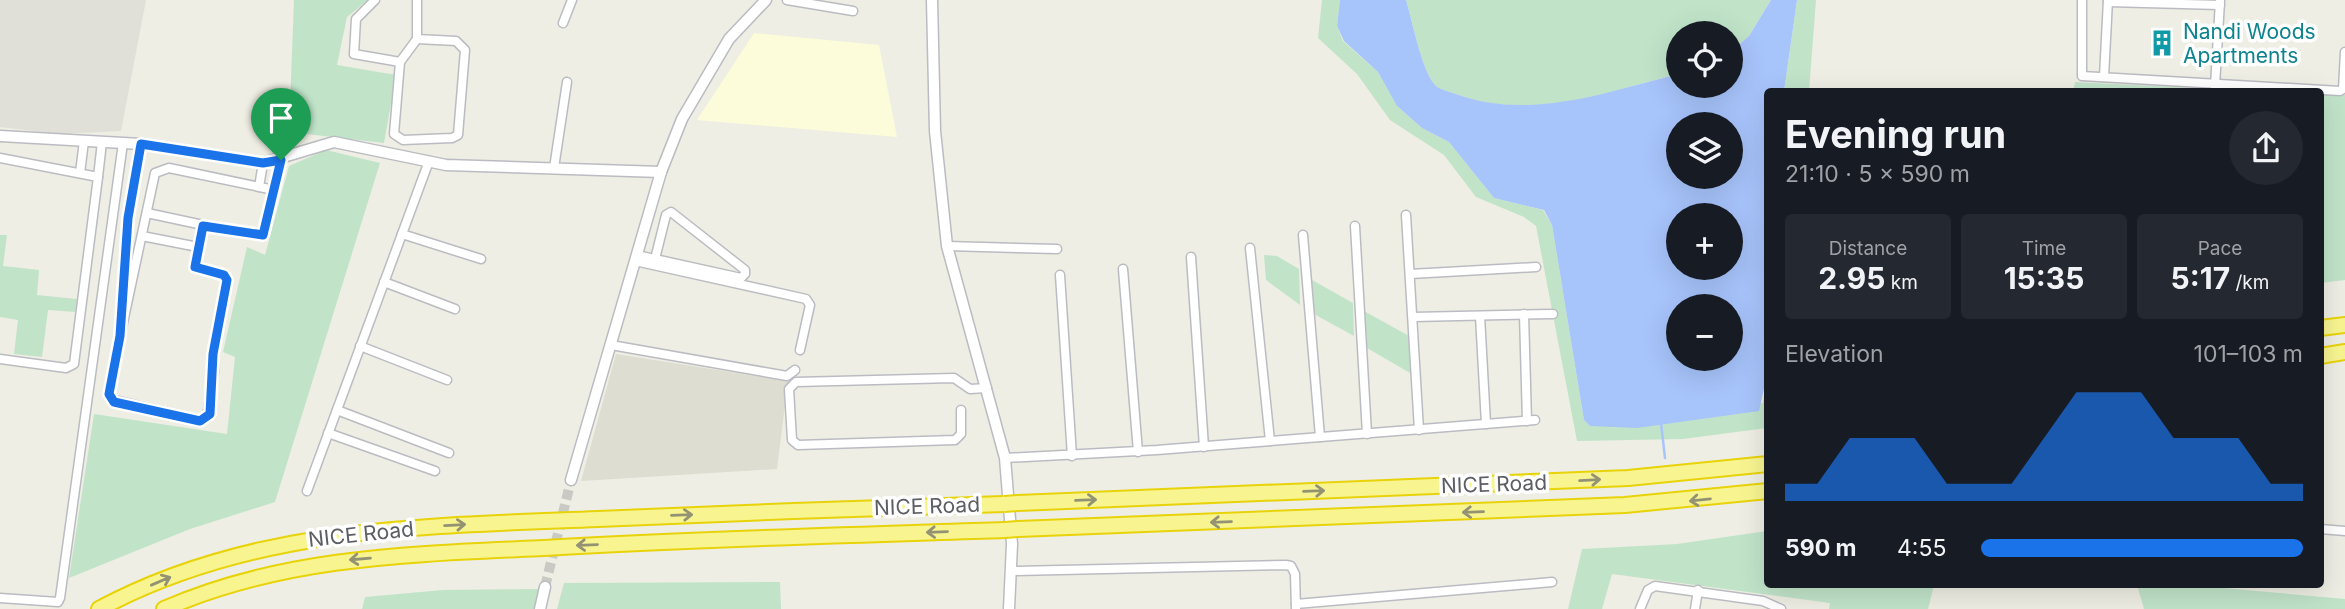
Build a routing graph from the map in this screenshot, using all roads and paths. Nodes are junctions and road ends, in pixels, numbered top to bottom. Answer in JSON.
{"nodes":[{"id":1,"x":374,"y":0,"type":"edge"},
{"id":2,"x":417,"y":0,"type":"edge"},
{"id":3,"x":572,"y":0,"type":"edge"},
{"id":4,"x":766,"y":0,"type":"edge"},
{"id":5,"x":787,"y":0,"type":"edge"},
{"id":6,"x":932,"y":0,"type":"edge"},
{"id":7,"x":2082,"y":0,"type":"edge"},
{"id":8,"x":2108,"y":1,"type":"edge"},
{"id":9,"x":2220,"y":3,"type":"edge"},
{"id":10,"x":853,"y":11,"type":"dead end"},
{"id":11,"x":563,"y":23,"type":"dead end"},
{"id":12,"x":417,"y":39,"type":"junction"},
{"id":13,"x":2345,"y":52,"type":"edge"},
{"id":14,"x":400,"y":62,"type":"junction"},
{"id":15,"x":2104,"y":77,"type":"junction"},
{"id":16,"x":567,"y":82,"type":"dead end"},
{"id":17,"x":2215,"y":86,"type":"junction"},
{"id":18,"x":2265,"y":88,"type":"edge"},
{"id":19,"x":2324,"y":90,"type":"edge"},
{"id":20,"x":0,"y":136,"type":"edge"},
{"id":21,"x":400,"y":139,"type":"junction"},
{"id":22,"x":85,"y":141,"type":"junction"},
{"id":23,"x":102,"y":142,"type":"junction"},
{"id":24,"x":122,"y":144,"type":"junction"},
{"id":25,"x":141,"y":144,"type":"junction"},
{"id":26,"x":397,"y":153,"type":"junction"},
{"id":27,"x":0,"y":158,"type":"edge"},
{"id":28,"x":281,"y":160,"type":"junction"},
{"id":29,"x":429,"y":160,"type":"junction"},
{"id":30,"x":263,"y":163,"type":"junction"},
{"id":31,"x":554,"y":168,"type":"junction"},
{"id":32,"x":661,"y":172,"type":"junction"},
{"id":33,"x":80,"y":173,"type":"junction"},
{"id":34,"x":98,"y":177,"type":"junction"},
{"id":35,"x":259,"y":187,"type":"junction"},
{"id":36,"x":274,"y":190,"type":"junction"},
{"id":37,"x":147,"y":213,"type":"junction"},
{"id":38,"x":1406,"y":215,"type":"dead end"},
{"id":39,"x":203,"y":226,"type":"junction"},
{"id":40,"x":1355,"y":226,"type":"dead end"},
{"id":41,"x":402,"y":234,"type":"junction"},
{"id":42,"x":1303,"y":235,"type":"dead end"},
{"id":43,"x":142,"y":236,"type":"junction"},
{"id":44,"x":947,"y":246,"type":"junction"},
{"id":45,"x":198,"y":247,"type":"junction"},
{"id":46,"x":1250,"y":248,"type":"dead end"},
{"id":47,"x":1057,"y":249,"type":"dead end"},
{"id":48,"x":1191,"y":257,"type":"dead end"},
{"id":49,"x":636,"y":258,"type":"junction"},
{"id":50,"x":481,"y":259,"type":"dead end"},
{"id":51,"x":655,"y":259,"type":"junction"},
{"id":52,"x":1536,"y":267,"type":"dead end"},
{"id":53,"x":1123,"y":269,"type":"dead end"},
{"id":54,"x":1410,"y":274,"type":"junction"},
{"id":55,"x":1060,"y":275,"type":"dead end"},
{"id":56,"x":384,"y":282,"type":"junction"},
{"id":57,"x":456,"y":309,"type":"dead end"},
{"id":58,"x":1524,"y":314,"type":"junction"},
{"id":59,"x":1553,"y":314,"type":"dead end"},
{"id":60,"x":1479,"y":316,"type":"junction"},
{"id":61,"x":1413,"y":317,"type":"junction"},
{"id":62,"x":2345,"y":325,"type":"edge"},
{"id":63,"x":2324,"y":328,"type":"edge"},
{"id":64,"x":120,"y":336,"type":"junction"},
{"id":65,"x":611,"y":345,"type":"junction"},
{"id":66,"x":360,"y":346,"type":"junction"},
{"id":67,"x":800,"y":350,"type":"dead end"},
{"id":68,"x":2345,"y":352,"type":"edge"},
{"id":69,"x":2324,"y":355,"type":"edge"},
{"id":70,"x":0,"y":359,"type":"edge"},
{"id":71,"x":795,"y":370,"type":"dead end"},
{"id":72,"x":447,"y":380,"type":"dead end"},
{"id":73,"x":987,"y":388,"type":"junction"},
{"id":74,"x":337,"y":410,"type":"junction"},
{"id":75,"x":961,"y":410,"type":"dead end"},
{"id":76,"x":1486,"y":424,"type":"junction"},
{"id":77,"x":1419,"y":430,"type":"junction"},
{"id":78,"x":328,"y":433,"type":"junction"},
{"id":79,"x":1367,"y":434,"type":"junction"},
{"id":80,"x":1320,"y":438,"type":"junction"},
{"id":81,"x":1270,"y":442,"type":"junction"},
{"id":82,"x":1204,"y":447,"type":"junction"},
{"id":83,"x":1138,"y":452,"type":"junction"},
{"id":84,"x":449,"y":453,"type":"dead end"},
{"id":85,"x":1072,"y":456,"type":"junction"},
{"id":86,"x":1005,"y":458,"type":"junction"},
{"id":87,"x":1764,"y":464,"type":"edge"},
{"id":88,"x":435,"y":471,"type":"dead end"},
{"id":89,"x":571,"y":480,"type":"tunnel mouth"},
{"id":90,"x":307,"y":491,"type":"dead end"},
{"id":91,"x":1764,"y":492,"type":"edge"},
{"id":92,"x":2324,"y":529,"type":"edge"},
{"id":93,"x":2345,"y":531,"type":"edge"},
{"id":94,"x":1011,"y":571,"type":"junction"},
{"id":95,"x":1552,"y":582,"type":"dead end"},
{"id":96,"x":545,"y":587,"type":"tunnel mouth"},
{"id":97,"x":1698,"y":590,"type":"junction"},
{"id":98,"x":0,"y":598,"type":"edge"},
{"id":99,"x":1763,"y":605,"type":"edge"},
{"id":100,"x":1296,"y":606,"type":"edge"},
{"id":101,"x":99,"y":609,"type":"edge"},
{"id":102,"x":164,"y":609,"type":"edge"},
{"id":103,"x":540,"y":609,"type":"edge"},
{"id":104,"x":1009,"y":609,"type":"edge"},
{"id":105,"x":1640,"y":609,"type":"edge"},
{"id":106,"x":1695,"y":609,"type":"edge"},
{"id":107,"x":1781,"y":609,"type":"edge"}],
"edges":[{"from":1,"to":14,"type":"street"},
{"from":2,"to":12,"type":"street"},
{"from":3,"to":11,"type":"street"},
{"from":4,"to":32,"type":"street"},
{"from":5,"to":10,"type":"street"},
{"from":6,"to":44,"type":"street"},
{"from":7,"to":15,"type":"street"},
{"from":8,"to":9,"type":"street"},
{"from":8,"to":15,"type":"street"},
{"from":9,"to":17,"type":"street"},
{"from":12,"to":14,"type":"street"},
{"from":12,"to":21,"type":"street"},
{"from":13,"to":19,"type":"street"},
{"from":14,"to":21,"type":"street"},
{"from":15,"to":17,"type":"street"},
{"from":16,"to":31,"type":"street"},
{"from":17,"to":18,"type":"street"},
{"from":20,"to":22,"type":"street"},
{"from":21,"to":26,"type":"street"},
{"from":22,"to":23,"type":"street"},
{"from":22,"to":33,"type":"street"},
{"from":23,"to":24,"type":"street"},
{"from":23,"to":34,"type":"street"},
{"from":24,"to":25,"type":"street"},
{"from":24,"to":98,"type":"street"},
{"from":25,"to":30,"type":"street"},
{"from":25,"to":64,"type":"street"},
{"from":26,"to":28,"type":"street"},
{"from":26,"to":29,"type":"street"},
{"from":27,"to":33,"type":"street"},
{"from":28,"to":30,"type":"street"},
{"from":28,"to":36,"type":"street"},
{"from":29,"to":31,"type":"street"},
{"from":29,"to":41,"type":"street"},
{"from":30,"to":35,"type":"street"},
{"from":31,"to":32,"type":"street"},
{"from":32,"to":49,"type":"street"},
{"from":33,"to":34,"type":"street"},
{"from":34,"to":70,"type":"street"},
{"from":35,"to":36,"type":"street"},
{"from":35,"to":37,"type":"street"},
{"from":36,"to":39,"type":"street"},
{"from":37,"to":39,"type":"street"},
{"from":37,"to":43,"type":"street"},
{"from":38,"to":54,"type":"street"},
{"from":39,"to":45,"type":"street"},
{"from":40,"to":79,"type":"street"},
{"from":41,"to":50,"type":"street"},
{"from":41,"to":56,"type":"street"},
{"from":42,"to":80,"type":"street"},
{"from":43,"to":45,"type":"street"},
{"from":43,"to":64,"type":"street"},
{"from":44,"to":47,"type":"street"},
{"from":44,"to":73,"type":"street"},
{"from":45,"to":64,"type":"street"},
{"from":46,"to":81,"type":"street"},
{"from":48,"to":82,"type":"street"},
{"from":49,"to":51,"type":"street"},
{"from":49,"to":65,"type":"street"},
{"from":49,"to":67,"type":"street"},
{"from":51,"to":51,"type":"street"},
{"from":52,"to":54,"type":"street"},
{"from":53,"to":83,"type":"street"},
{"from":54,"to":61,"type":"street"},
{"from":55,"to":85,"type":"street"},
{"from":56,"to":57,"type":"street"},
{"from":56,"to":66,"type":"street"},
{"from":58,"to":59,"type":"street"},
{"from":58,"to":60,"type":"street"},
{"from":58,"to":76,"type":"street"},
{"from":60,"to":61,"type":"street"},
{"from":60,"to":76,"type":"street"},
{"from":61,"to":77,"type":"street"},
{"from":62,"to":63,"type":"highway"},
{"from":65,"to":71,"type":"street"},
{"from":65,"to":89,"type":"street"},
{"from":66,"to":72,"type":"street"},
{"from":66,"to":74,"type":"street"},
{"from":68,"to":69,"type":"highway"},
{"from":73,"to":75,"type":"street"},
{"from":73,"to":86,"type":"street"},
{"from":74,"to":78,"type":"street"},
{"from":74,"to":84,"type":"street"},
{"from":76,"to":77,"type":"street"},
{"from":77,"to":79,"type":"street"},
{"from":78,"to":88,"type":"street"},
{"from":78,"to":90,"type":"street"},
{"from":79,"to":80,"type":"street"},
{"from":80,"to":81,"type":"street"},
{"from":81,"to":82,"type":"street"},
{"from":82,"to":83,"type":"street"},
{"from":83,"to":85,"type":"street"},
{"from":85,"to":86,"type":"street"},
{"from":86,"to":94,"type":"street"},
{"from":101,"to":87,"type":"highway","name":"NICE Road","one_way":true},
{"from":91,"to":102,"type":"highway","name":"NICE Road","one_way":true},
{"from":92,"to":93,"type":"street"},
{"from":94,"to":100,"type":"street"},
{"from":94,"to":104,"type":"street"},
{"from":95,"to":100,"type":"street"},
{"from":96,"to":103,"type":"street"},
{"from":97,"to":99,"type":"street"},
{"from":97,"to":105,"type":"street"},
{"from":97,"to":106,"type":"street"},
{"from":99,"to":107,"type":"street"}]}
